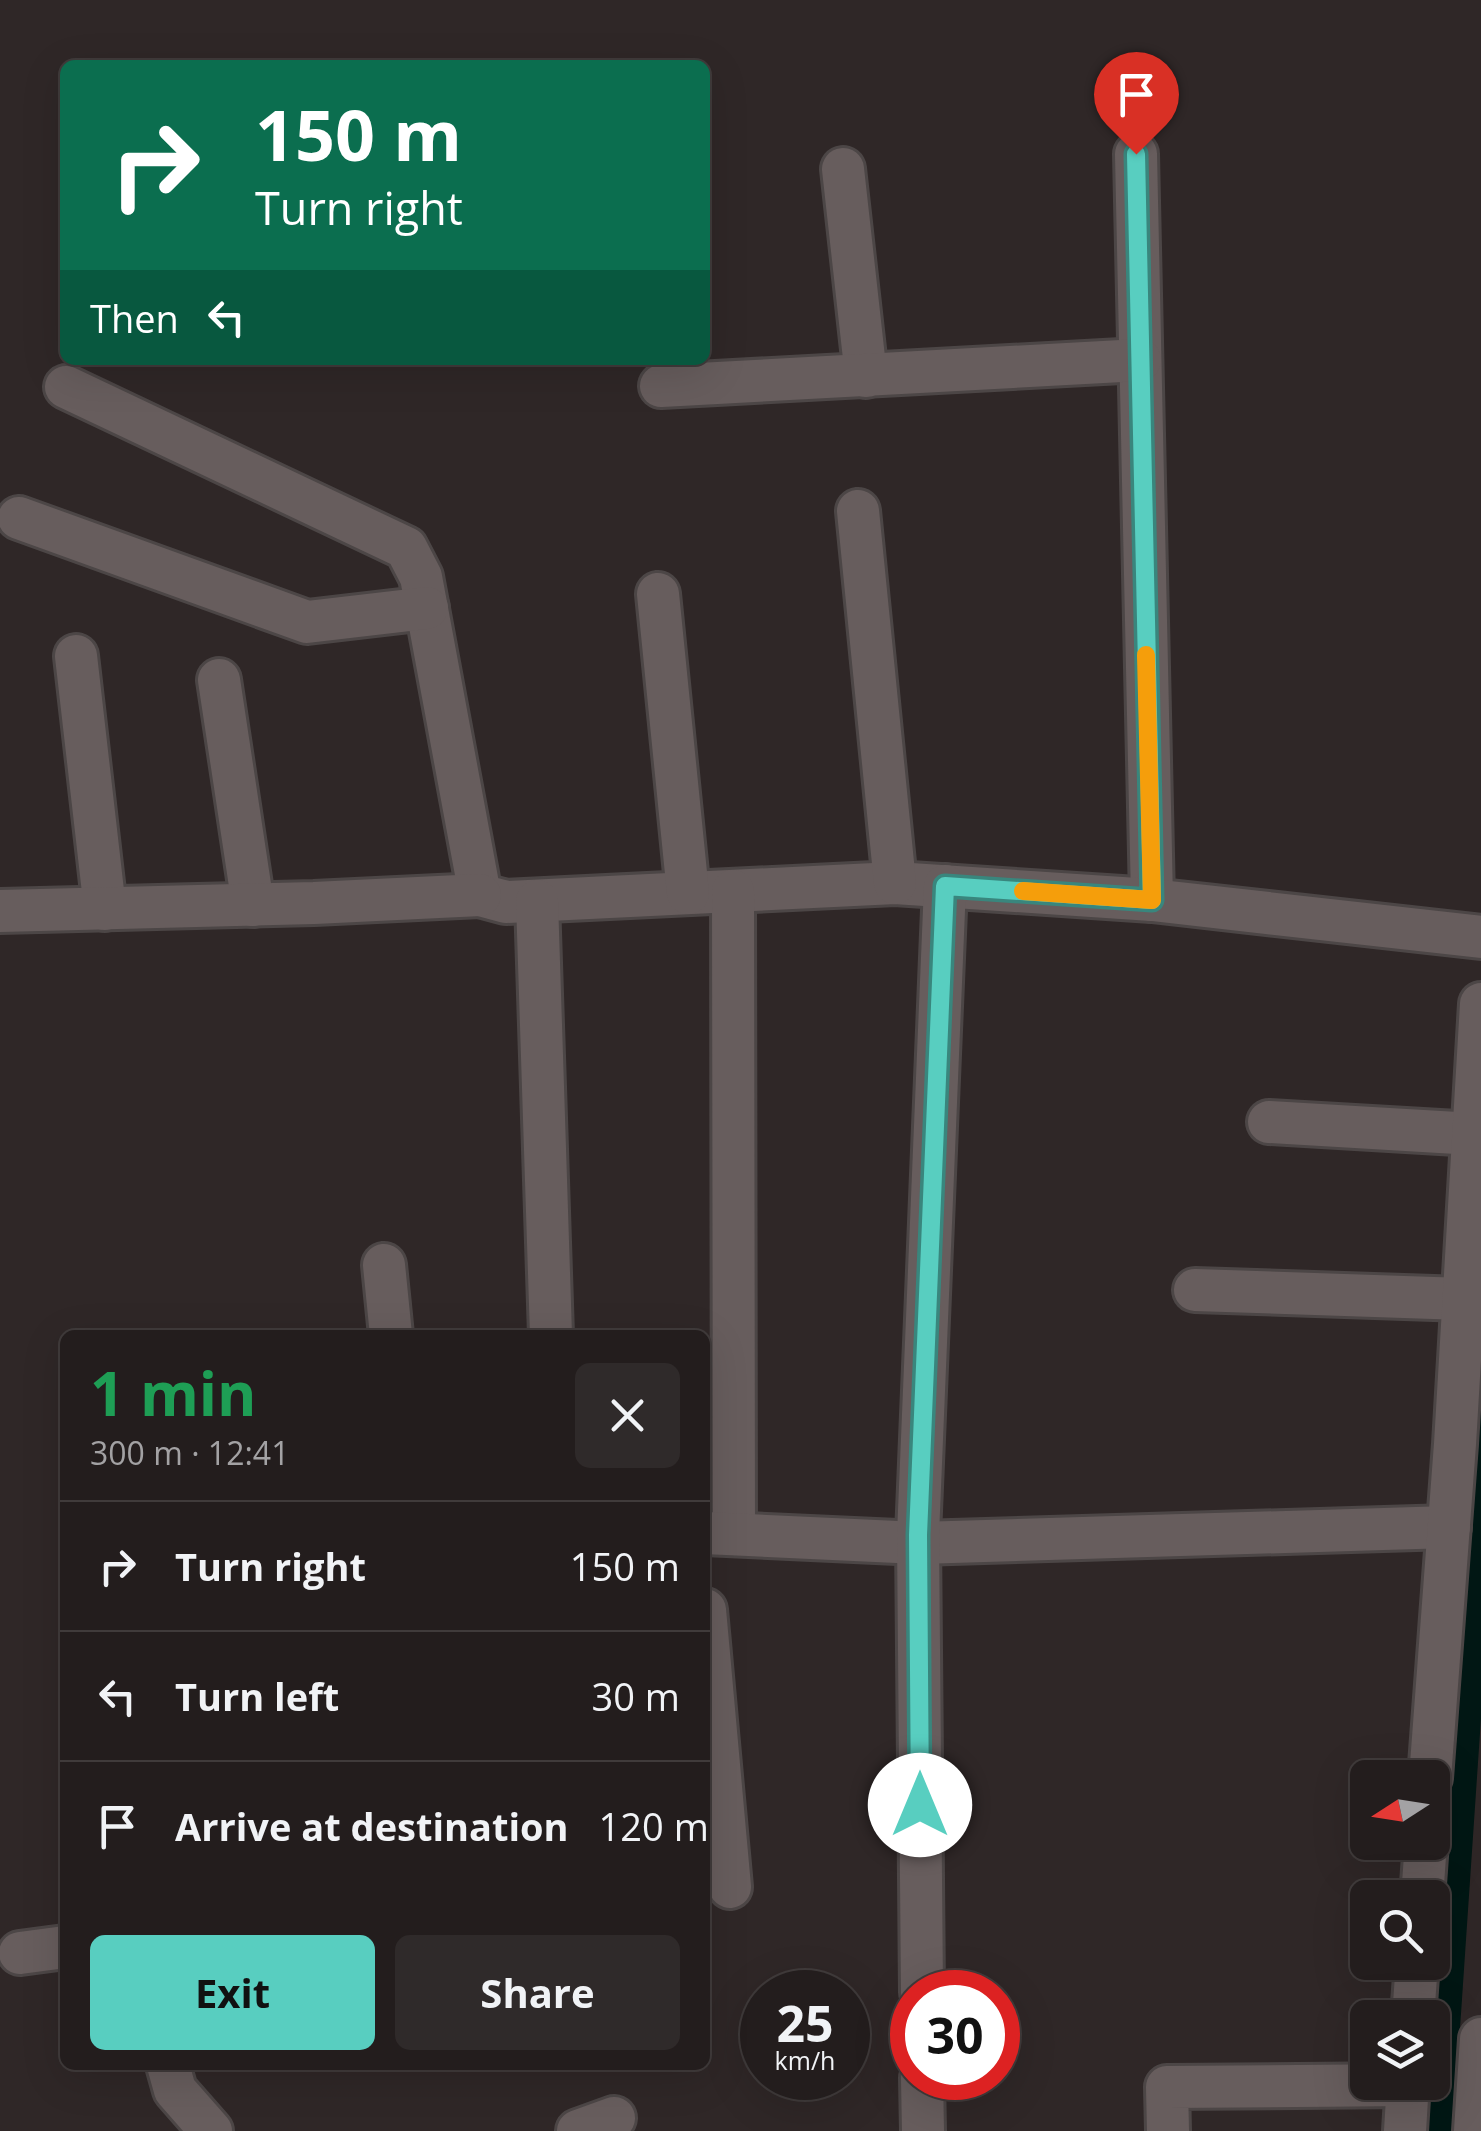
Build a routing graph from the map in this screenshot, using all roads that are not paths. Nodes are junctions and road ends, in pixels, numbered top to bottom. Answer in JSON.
{"nodes":[{"id":1,"x":1136,"y":154,"type":"dead end"},
{"id":2,"x":843,"y":169,"type":"dead end"},
{"id":3,"x":1140,"y":360,"type":"junction"},
{"id":4,"x":866,"y":376,"type":"junction"},
{"id":5,"x":661,"y":386,"type":"dead end"},
{"id":6,"x":66,"y":387,"type":"dead end"},
{"id":7,"x":858,"y":511,"type":"dead end"},
{"id":8,"x":19,"y":518,"type":"dead end"},
{"id":9,"x":658,"y":594,"type":"dead end"},
{"id":10,"x":427,"y":608,"type":"junction"},
{"id":11,"x":76,"y":656,"type":"dead end"},
{"id":12,"x":220,"y":680,"type":"dead end"},
{"id":13,"x":895,"y":883,"type":"junction"},
{"id":14,"x":945,"y":886,"type":"junction"},
{"id":15,"x":732,"y":891,"type":"junction"},
{"id":16,"x":688,"y":893,"type":"junction"},
{"id":17,"x":480,"y":895,"type":"junction"},
{"id":18,"x":537,"y":900,"type":"junction"},
{"id":19,"x":1152,"y":900,"type":"junction"},
{"id":20,"x":253,"y":905,"type":"junction"},
{"id":21,"x":105,"y":909,"type":"junction"},
{"id":22,"x":0,"y":911,"type":"edge"},
{"id":23,"x":1481,"y":937,"type":"edge"},
{"id":24,"x":1481,"y":1004,"type":"edge"},
{"id":25,"x":1269,"y":1122,"type":"dead end"},
{"id":26,"x":1474,"y":1134,"type":"junction"},
{"id":27,"x":384,"y":1266,"type":"dead end"},
{"id":28,"x":1195,"y":1290,"type":"dead end"},
{"id":29,"x":1464,"y":1299,"type":"junction"},
{"id":30,"x":390,"y":1330,"type":"edge"},
{"id":31,"x":551,"y":1330,"type":"edge"},
{"id":32,"x":1449,"y":1527,"type":"junction"},
{"id":33,"x":720,"y":1534,"type":"edge"},
{"id":34,"x":919,"y":1543,"type":"junction"},
{"id":35,"x":710,"y":1666,"type":"edge"},
{"id":36,"x":1431,"y":1760,"type":"edge"},
{"id":37,"x":730,"y":1888,"type":"dead end"},
{"id":38,"x":60,"y":1948,"type":"edge"},
{"id":39,"x":20,"y":1953,"type":"dead end"},
{"id":40,"x":922,"y":1970,"type":"edge"},
{"id":41,"x":1480,"y":2065,"type":"edge"},
{"id":42,"x":170,"y":2070,"type":"edge"},
{"id":43,"x":1350,"y":2085,"type":"edge"},
{"id":44,"x":920,"y":2100,"type":"edge"},
{"id":45,"x":1407,"y":2100,"type":"edge"},
{"id":46,"x":918,"y":2130,"type":"edge"},
{"id":47,"x":211,"y":2131,"type":"edge"},
{"id":48,"x":1168,"y":2131,"type":"edge"},
{"id":49,"x":1405,"y":2131,"type":"edge"},
{"id":50,"x":1475,"y":2131,"type":"edge"}],
"edges":[{"from":1,"to":3,"type":"street"},
{"from":2,"to":4,"type":"street"},
{"from":3,"to":4,"type":"street"},
{"from":3,"to":19,"type":"street"},
{"from":4,"to":5,"type":"street"},
{"from":6,"to":10,"type":"street"},
{"from":7,"to":13,"type":"street"},
{"from":8,"to":10,"type":"street"},
{"from":9,"to":16,"type":"street"},
{"from":10,"to":17,"type":"street"},
{"from":11,"to":21,"type":"street"},
{"from":12,"to":20,"type":"street"},
{"from":13,"to":14,"type":"street"},
{"from":13,"to":15,"type":"street"},
{"from":14,"to":19,"type":"street"},
{"from":14,"to":34,"type":"street"},
{"from":15,"to":16,"type":"street"},
{"from":15,"to":33,"type":"street"},
{"from":16,"to":18,"type":"street"},
{"from":17,"to":18,"type":"street"},
{"from":17,"to":20,"type":"street"},
{"from":18,"to":31,"type":"street"},
{"from":19,"to":23,"type":"street"},
{"from":20,"to":21,"type":"street"},
{"from":21,"to":22,"type":"street"},
{"from":24,"to":26,"type":"street"},
{"from":25,"to":26,"type":"street"},
{"from":26,"to":29,"type":"street"},
{"from":27,"to":30,"type":"street"},
{"from":28,"to":29,"type":"street"},
{"from":29,"to":32,"type":"street"},
{"from":32,"to":34,"type":"street"},
{"from":32,"to":36,"type":"street"},
{"from":33,"to":34,"type":"street"},
{"from":34,"to":40,"type":"street"},
{"from":35,"to":37,"type":"street"},
{"from":38,"to":39,"type":"street"},
{"from":41,"to":50,"type":"street"},
{"from":42,"to":47,"type":"street"},
{"from":43,"to":48,"type":"street"},
{"from":44,"to":46,"type":"street"},
{"from":45,"to":49,"type":"street"}]}
